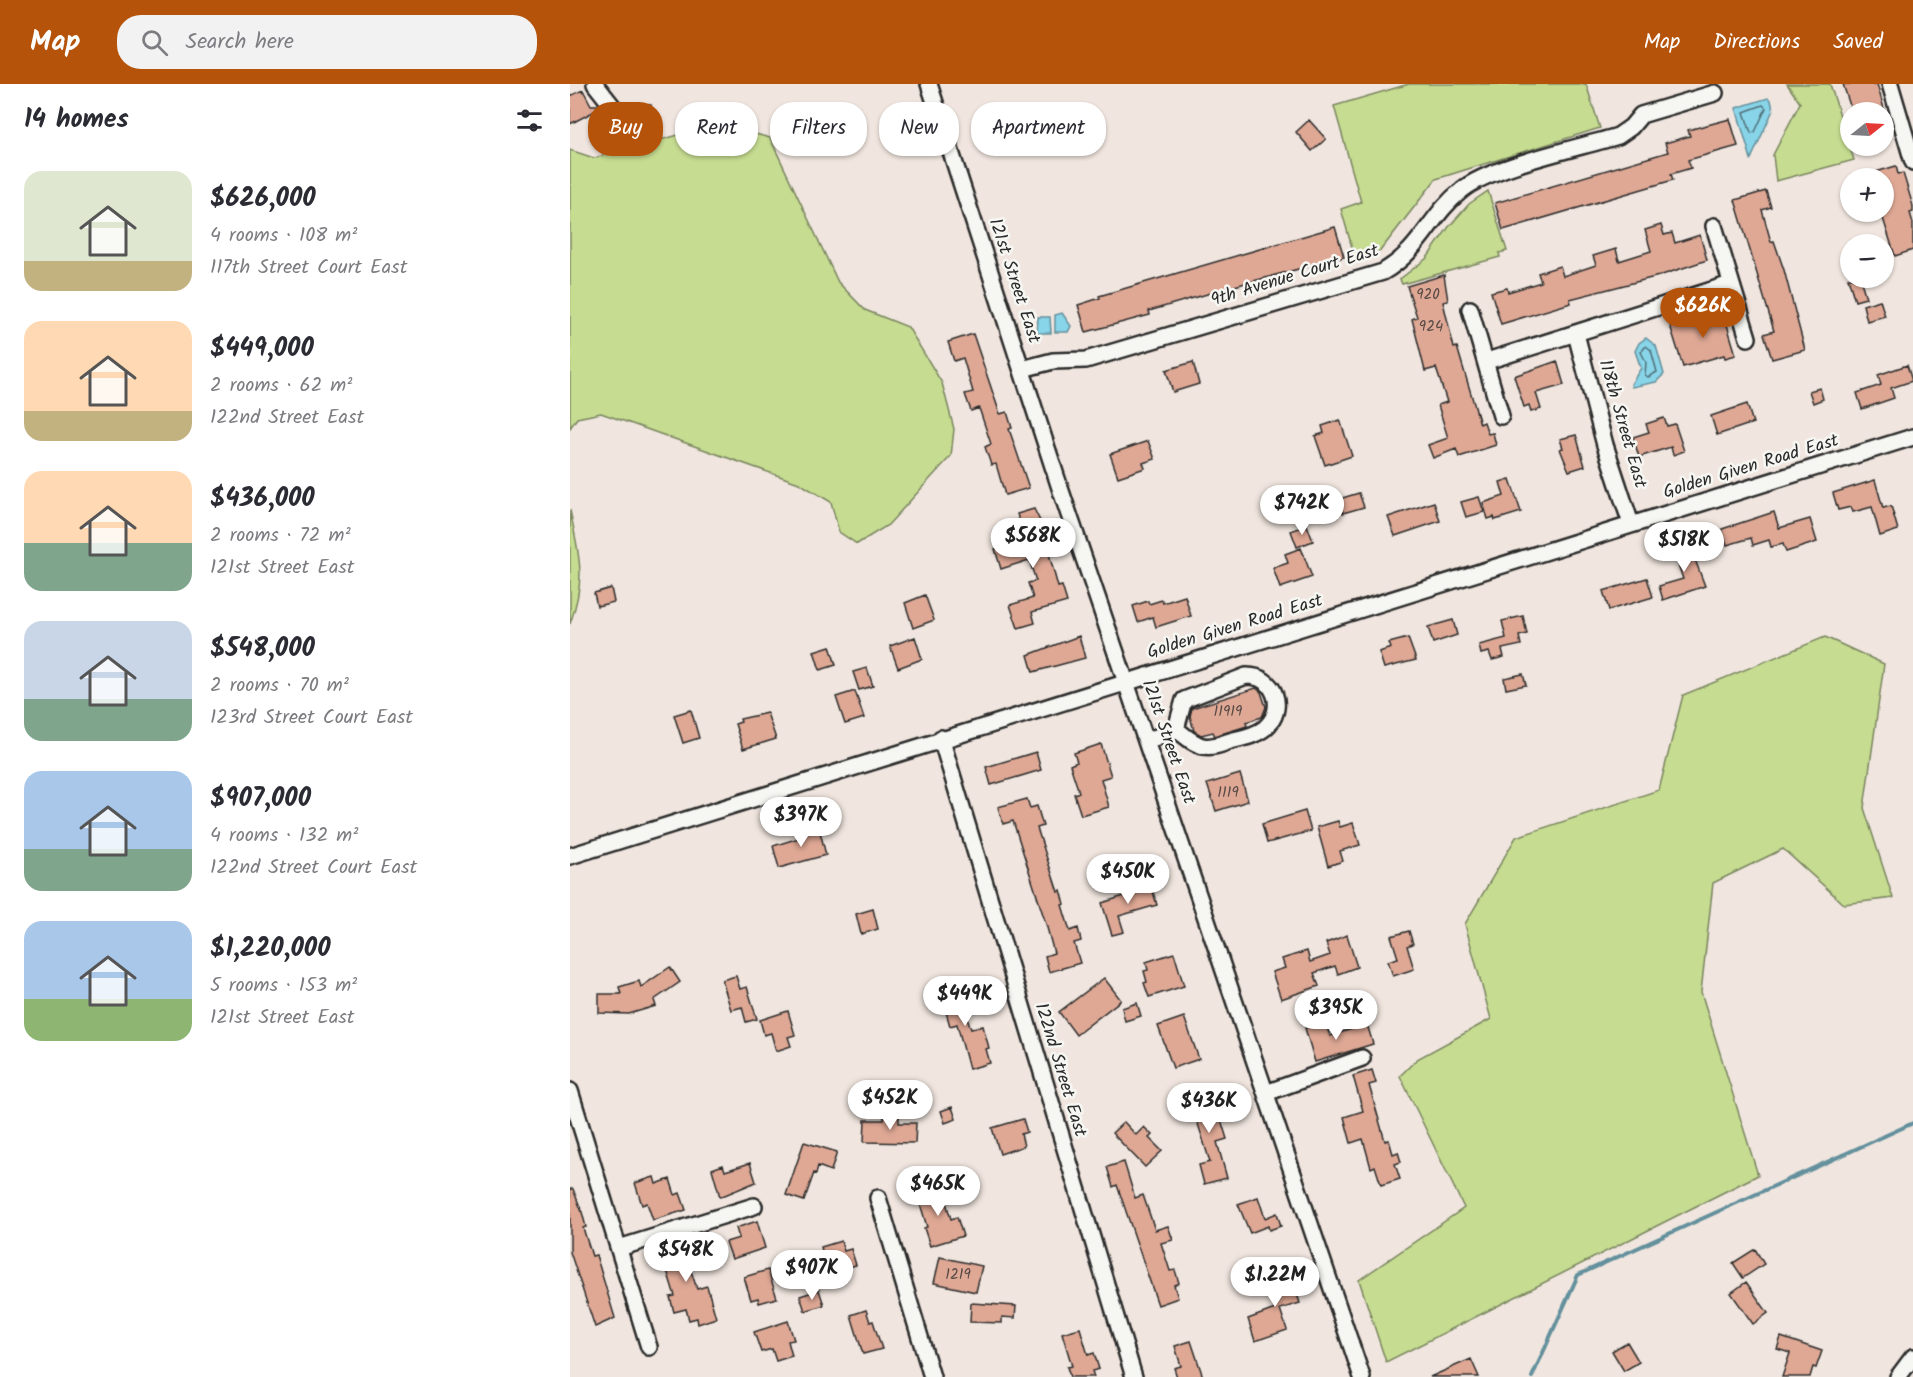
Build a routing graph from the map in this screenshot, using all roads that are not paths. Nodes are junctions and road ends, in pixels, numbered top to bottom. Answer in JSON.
{"nodes":[{"id":1,"x":595,"y":84,"type":"edge"},
{"id":2,"x":929,"y":84,"type":"edge"},
{"id":3,"x":1890,"y":84,"type":"edge"},
{"id":4,"x":1715,"y":93,"type":"dead end"},
{"id":5,"x":609,"y":102,"type":"edge"},
{"id":6,"x":1909,"y":130,"type":"edge"},
{"id":7,"x":1913,"y":162,"type":"edge"},
{"id":8,"x":1714,"y":226,"type":"dead end"},
{"id":9,"x":1731,"y":284,"type":"junction"},
{"id":10,"x":1470,"y":309,"type":"dead end"},
{"id":11,"x":1576,"y":334,"type":"junction"},
{"id":12,"x":1748,"y":338,"type":"dead end"},
{"id":13,"x":1487,"y":361,"type":"junction"},
{"id":14,"x":1022,"y":369,"type":"junction"},
{"id":15,"x":1501,"y":416,"type":"dead end"},
{"id":16,"x":1913,"y":437,"type":"edge"},
{"id":17,"x":1631,"y":525,"type":"junction"},
{"id":18,"x":1126,"y":681,"type":"junction"},
{"id":19,"x":1176,"y":729,"type":"junction"},
{"id":20,"x":941,"y":738,"type":"junction"},
{"id":21,"x":1147,"y":741,"type":"junction"},
{"id":22,"x":570,"y":856,"type":"edge"},
{"id":23,"x":1362,"y":1058,"type":"dead end"},
{"id":24,"x":570,"y":1091,"type":"edge"},
{"id":25,"x":1266,"y":1093,"type":"junction"},
{"id":26,"x":878,"y":1198,"type":"dead end"},
{"id":27,"x":754,"y":1206,"type":"dead end"},
{"id":28,"x":619,"y":1248,"type":"junction"},
{"id":29,"x":650,"y":1347,"type":"dead end"},
{"id":30,"x":1913,"y":1357,"type":"edge"},
{"id":31,"x":932,"y":1377,"type":"edge"},
{"id":32,"x":1134,"y":1377,"type":"edge"},
{"id":33,"x":1362,"y":1377,"type":"edge"},
{"id":34,"x":1898,"y":1377,"type":"edge"}],
"edges":[{"from":1,"to":5,"type":"street"},
{"from":2,"to":14,"type":"street","name":"121st Street East"},
{"from":3,"to":6,"type":"street"},
{"from":4,"to":14,"type":"street","name":"9th Avenue Court East"},
{"from":6,"to":7,"type":"street"},
{"from":8,"to":9,"type":"street"},
{"from":9,"to":11,"type":"street"},
{"from":9,"to":12,"type":"street"},
{"from":10,"to":13,"type":"street"},
{"from":11,"to":13,"type":"street"},
{"from":11,"to":17,"type":"street","name":"118th Street East"},
{"from":13,"to":15,"type":"street"},
{"from":14,"to":18,"type":"street","name":"121st Street East"},
{"from":16,"to":17,"type":"street","name":"Golden Given Road East"},
{"from":17,"to":18,"type":"street","name":"Golden Given Road East"},
{"from":18,"to":20,"type":"street","name":"Golden Given Road East"},
{"from":18,"to":21,"type":"street","name":"121st Street East"},
{"from":19,"to":19,"type":"street"},
{"from":19,"to":21,"type":"street"},
{"from":20,"to":22,"type":"street","name":"Golden Given Road East"},
{"from":20,"to":32,"type":"street","name":"122nd Street East"},
{"from":21,"to":25,"type":"street","name":"121st Street East"},
{"from":23,"to":25,"type":"street"},
{"from":24,"to":28,"type":"street"},
{"from":25,"to":33,"type":"street","name":"121st Street East"},
{"from":26,"to":31,"type":"street"},
{"from":27,"to":28,"type":"street"},
{"from":28,"to":29,"type":"street"},
{"from":30,"to":34,"type":"street"}]}
